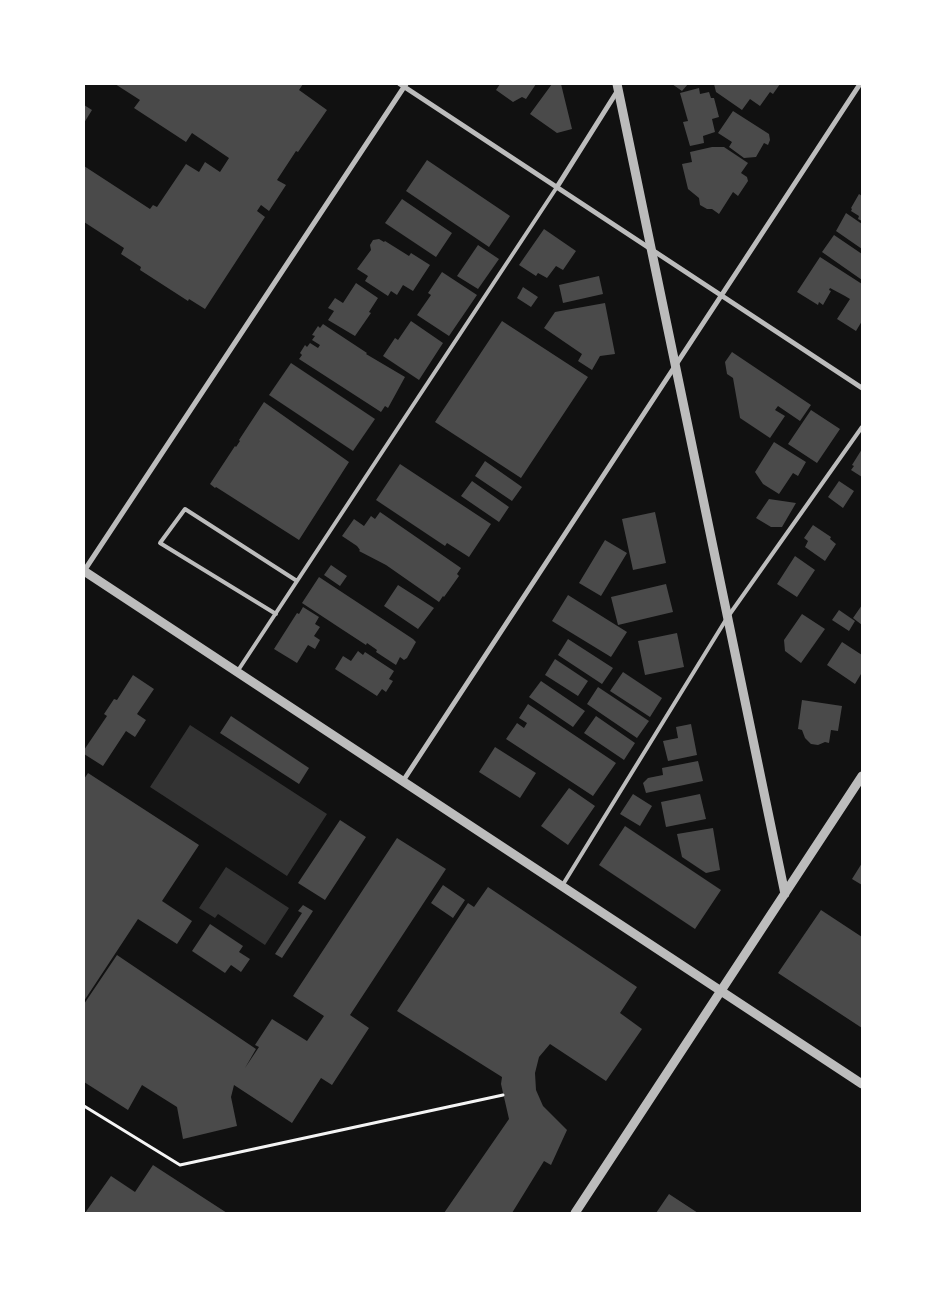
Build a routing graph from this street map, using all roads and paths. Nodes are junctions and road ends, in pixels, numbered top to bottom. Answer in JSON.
{"nodes":[{"id":1,"x":860,"y":84,"type":"edge"},
{"id":2,"x":403,"y":85,"type":"edge"},
{"id":3,"x":619,"y":86,"type":"edge"},
{"id":4,"x":557,"y":187,"type":"junction"},
{"id":5,"x":651,"y":249,"type":"junction"},
{"id":6,"x":722,"y":296,"type":"junction"},
{"id":7,"x":676,"y":365,"type":"junction"},
{"id":8,"x":862,"y":388,"type":"edge"},
{"id":9,"x":862,"y":426,"type":"edge"},
{"id":10,"x":84,"y":571,"type":"edge"},
{"id":11,"x":297,"y":581,"type":"junction"},
{"id":12,"x":276,"y":614,"type":"junction"},
{"id":13,"x":727,"y":618,"type":"junction"},
{"id":14,"x":237,"y":672,"type":"junction"},
{"id":15,"x":862,"y":776,"type":"edge"},
{"id":16,"x":403,"y":781,"type":"junction"},
{"id":17,"x":562,"y":886,"type":"junction"},
{"id":18,"x":785,"y":894,"type":"junction"},
{"id":19,"x":721,"y":991,"type":"junction"},
{"id":20,"x":862,"y":1084,"type":"edge"},
{"id":21,"x":503,"y":1095,"type":"dead end"},
{"id":22,"x":84,"y":1106,"type":"edge"},
{"id":23,"x":575,"y":1213,"type":"edge"}],
"edges":[{"from":1,"to":6,"type":"street"},
{"from":2,"to":4,"type":"street"},
{"from":2,"to":10,"type":"street"},
{"from":3,"to":4,"type":"street"},
{"from":3,"to":5,"type":"street"},
{"from":4,"to":5,"type":"street"},
{"from":4,"to":11,"type":"lane"},
{"from":5,"to":6,"type":"street"},
{"from":5,"to":7,"type":"street"},
{"from":6,"to":7,"type":"street"},
{"from":6,"to":8,"type":"street"},
{"from":7,"to":13,"type":"street"},
{"from":7,"to":16,"type":"street"},
{"from":9,"to":13,"type":"lane"},
{"from":10,"to":14,"type":"street"},
{"from":11,"to":12,"type":"lane"},
{"from":11,"to":12,"type":"lane"},
{"from":12,"to":14,"type":"lane"},
{"from":13,"to":17,"type":"lane"},
{"from":13,"to":18,"type":"street"},
{"from":14,"to":16,"type":"street"},
{"from":15,"to":18,"type":"street"},
{"from":16,"to":17,"type":"street"},
{"from":17,"to":19,"type":"street"},
{"from":18,"to":19,"type":"street"},
{"from":19,"to":20,"type":"street"},
{"from":19,"to":23,"type":"street"},
{"from":21,"to":22,"type":"path"}]}
